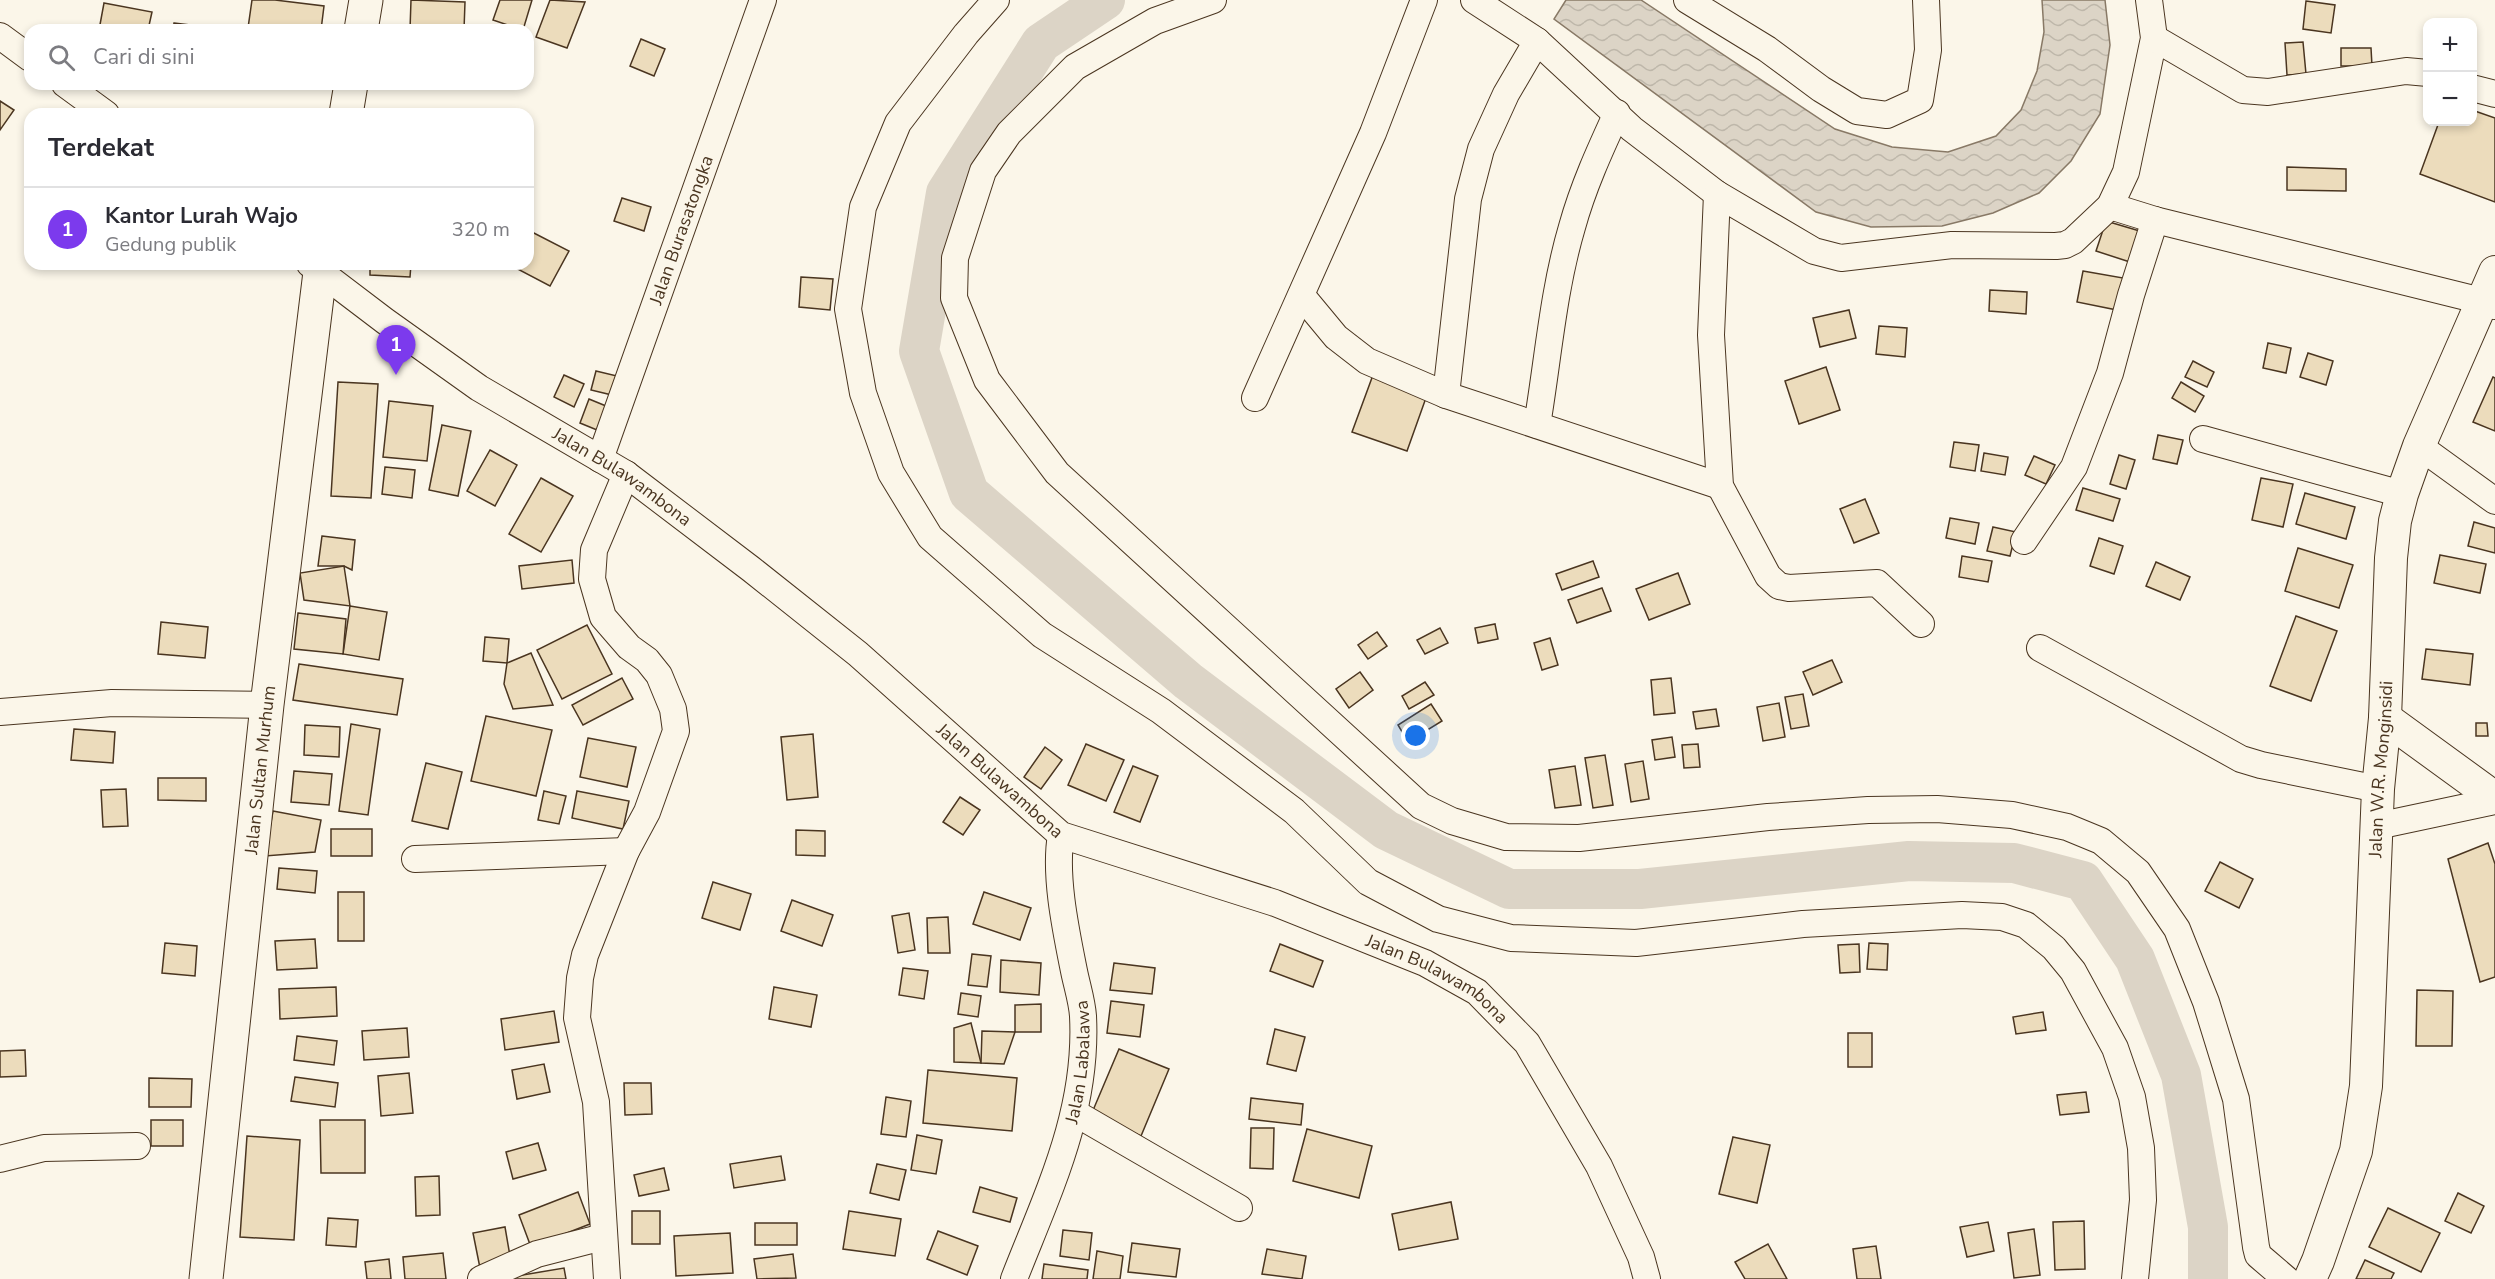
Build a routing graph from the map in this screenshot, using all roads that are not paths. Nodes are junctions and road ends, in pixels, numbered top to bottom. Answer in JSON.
{"nodes":[{"id":1,"x":366,"y":0,"type":"edge"},
{"id":2,"x":763,"y":0,"type":"edge"},
{"id":3,"x":996,"y":0,"type":"edge"},
{"id":4,"x":1213,"y":0,"type":"edge"},
{"id":5,"x":1424,"y":0,"type":"edge"},
{"id":6,"x":1474,"y":0,"type":"edge"},
{"id":7,"x":1687,"y":0,"type":"edge"},
{"id":8,"x":1926,"y":0,"type":"edge"},
{"id":9,"x":2149,"y":0,"type":"edge"},
{"id":10,"x":362,"y":24,"type":"edge"},
{"id":11,"x":0,"y":36,"type":"edge"},
{"id":12,"x":2154,"y":38,"type":"junction"},
{"id":13,"x":1537,"y":41,"type":"junction"},
{"id":14,"x":24,"y":54,"type":"edge"},
{"id":15,"x":2423,"y":73,"type":"edge"},
{"id":16,"x":2477,"y":89,"type":"edge"},
{"id":17,"x":73,"y":90,"type":"edge"},
{"id":18,"x":350,"y":90,"type":"edge"},
{"id":19,"x":2495,"y":94,"type":"edge"},
{"id":20,"x":98,"y":108,"type":"edge"},
{"id":21,"x":347,"y":108,"type":"edge"},
{"id":22,"x":1617,"y":113,"type":"junction"},
{"id":23,"x":1717,"y":194,"type":"junction"},
{"id":24,"x":2110,"y":206,"type":"junction"},
{"id":25,"x":2155,"y":220,"type":"junction"},
{"id":26,"x":317,"y":270,"type":"edge"},
{"id":27,"x":322,"y":270,"type":"edge"},
{"id":28,"x":2495,"y":272,"type":"edge"},
{"id":29,"x":1302,"y":296,"type":"junction"},
{"id":30,"x":2489,"y":304,"type":"edge"},
{"id":31,"x":1446,"y":395,"type":"junction"},
{"id":32,"x":1256,"y":398,"type":"dead end"},
{"id":33,"x":1537,"y":425,"type":"junction"},
{"id":34,"x":2203,"y":439,"type":"dead end"},
{"id":35,"x":2419,"y":446,"type":"junction"},
{"id":36,"x":600,"y":459,"type":"junction"},
{"id":37,"x":626,"y":474,"type":"junction"},
{"id":38,"x":1720,"y":486,"type":"junction"},
{"id":39,"x":2402,"y":494,"type":"junction"},
{"id":40,"x":2495,"y":501,"type":"edge"},
{"id":41,"x":2025,"y":541,"type":"dead end"},
{"id":42,"x":1921,"y":624,"type":"dead end"},
{"id":43,"x":2040,"y":648,"type":"dead end"},
{"id":44,"x":267,"y":705,"type":"junction"},
{"id":45,"x":0,"y":712,"type":"edge"},
{"id":46,"x":2385,"y":718,"type":"junction"},
{"id":47,"x":2379,"y":789,"type":"junction"},
{"id":48,"x":2495,"y":799,"type":"edge"},
{"id":49,"x":2377,"y":826,"type":"junction"},
{"id":50,"x":1061,"y":835,"type":"junction"},
{"id":51,"x":626,"y":851,"type":"junction"},
{"id":52,"x":415,"y":859,"type":"dead end"},
{"id":53,"x":1076,"y":1113,"type":"junction"},
{"id":54,"x":137,"y":1146,"type":"dead end"},
{"id":55,"x":0,"y":1159,"type":"edge"},
{"id":56,"x":1239,"y":1208,"type":"dead end"},
{"id":57,"x":603,"y":1238,"type":"junction"},
{"id":58,"x":206,"y":1279,"type":"edge"},
{"id":59,"x":481,"y":1279,"type":"edge"},
{"id":60,"x":607,"y":1279,"type":"edge"},
{"id":61,"x":1014,"y":1279,"type":"edge"},
{"id":62,"x":1647,"y":1279,"type":"edge"},
{"id":63,"x":2135,"y":1279,"type":"edge"},
{"id":64,"x":2286,"y":1279,"type":"edge"},
{"id":65,"x":2310,"y":1279,"type":"edge"}],
"edges":[{"from":1,"to":10,"type":"highway"},
{"from":2,"to":36,"type":"street","name":"Jalan Burasatongka"},
{"from":3,"to":63,"type":"street"},
{"from":4,"to":64,"type":"street"},
{"from":5,"to":29,"type":"street"},
{"from":6,"to":13,"type":"street"},
{"from":7,"to":8,"type":"street"},
{"from":9,"to":12,"type":"street"},
{"from":11,"to":14,"type":"street"},
{"from":12,"to":15,"type":"street"},
{"from":12,"to":24,"type":"street"},
{"from":13,"to":22,"type":"street"},
{"from":13,"to":31,"type":"street"},
{"from":16,"to":19,"type":"street"},
{"from":17,"to":20,"type":"street"},
{"from":18,"to":21,"type":"highway"},
{"from":22,"to":23,"type":"street"},
{"from":22,"to":33,"type":"street"},
{"from":23,"to":24,"type":"street"},
{"from":23,"to":38,"type":"street"},
{"from":24,"to":25,"type":"street"},
{"from":25,"to":30,"type":"street"},
{"from":25,"to":41,"type":"street"},
{"from":26,"to":44,"type":"highway","name":"Jalan Sultan Murhum"},
{"from":27,"to":36,"type":"street","name":"Jalan Bulawambona"},
{"from":28,"to":30,"type":"main road","name":"Jalan W.R. Monginsidi"},
{"from":29,"to":31,"type":"street"},
{"from":29,"to":32,"type":"street"},
{"from":30,"to":35,"type":"main road","name":"Jalan W.R. Monginsidi"},
{"from":31,"to":33,"type":"street"},
{"from":33,"to":38,"type":"street"},
{"from":34,"to":39,"type":"street"},
{"from":35,"to":39,"type":"main road","name":"Jalan W.R. Monginsidi"},
{"from":35,"to":40,"type":"street"},
{"from":36,"to":37,"type":"street","name":"Jalan Bulawambona"},
{"from":37,"to":50,"type":"street","name":"Jalan Bulawambona"},
{"from":37,"to":51,"type":"street"},
{"from":38,"to":42,"type":"street"},
{"from":39,"to":46,"type":"main road","name":"Jalan W.R. Monginsidi"},
{"from":43,"to":47,"type":"street"},
{"from":44,"to":45,"type":"street"},
{"from":44,"to":58,"type":"highway","name":"Jalan Sultan Murhum"},
{"from":46,"to":47,"type":"main road","name":"Jalan W.R. Monginsidi"},
{"from":46,"to":48,"type":"main road"},
{"from":47,"to":49,"type":"main road","name":"Jalan W.R. Monginsidi"},
{"from":48,"to":49,"type":"street"},
{"from":49,"to":65,"type":"main road","name":"Jalan W.R. Monginsidi"},
{"from":50,"to":53,"type":"street","name":"Jalan Labalawa"},
{"from":50,"to":62,"type":"street","name":"Jalan Bulawambona"},
{"from":51,"to":52,"type":"street"},
{"from":51,"to":57,"type":"street"},
{"from":53,"to":56,"type":"street"},
{"from":53,"to":61,"type":"street","name":"Jalan Labalawa"},
{"from":54,"to":55,"type":"street"},
{"from":57,"to":59,"type":"street"},
{"from":57,"to":60,"type":"street"}]}
